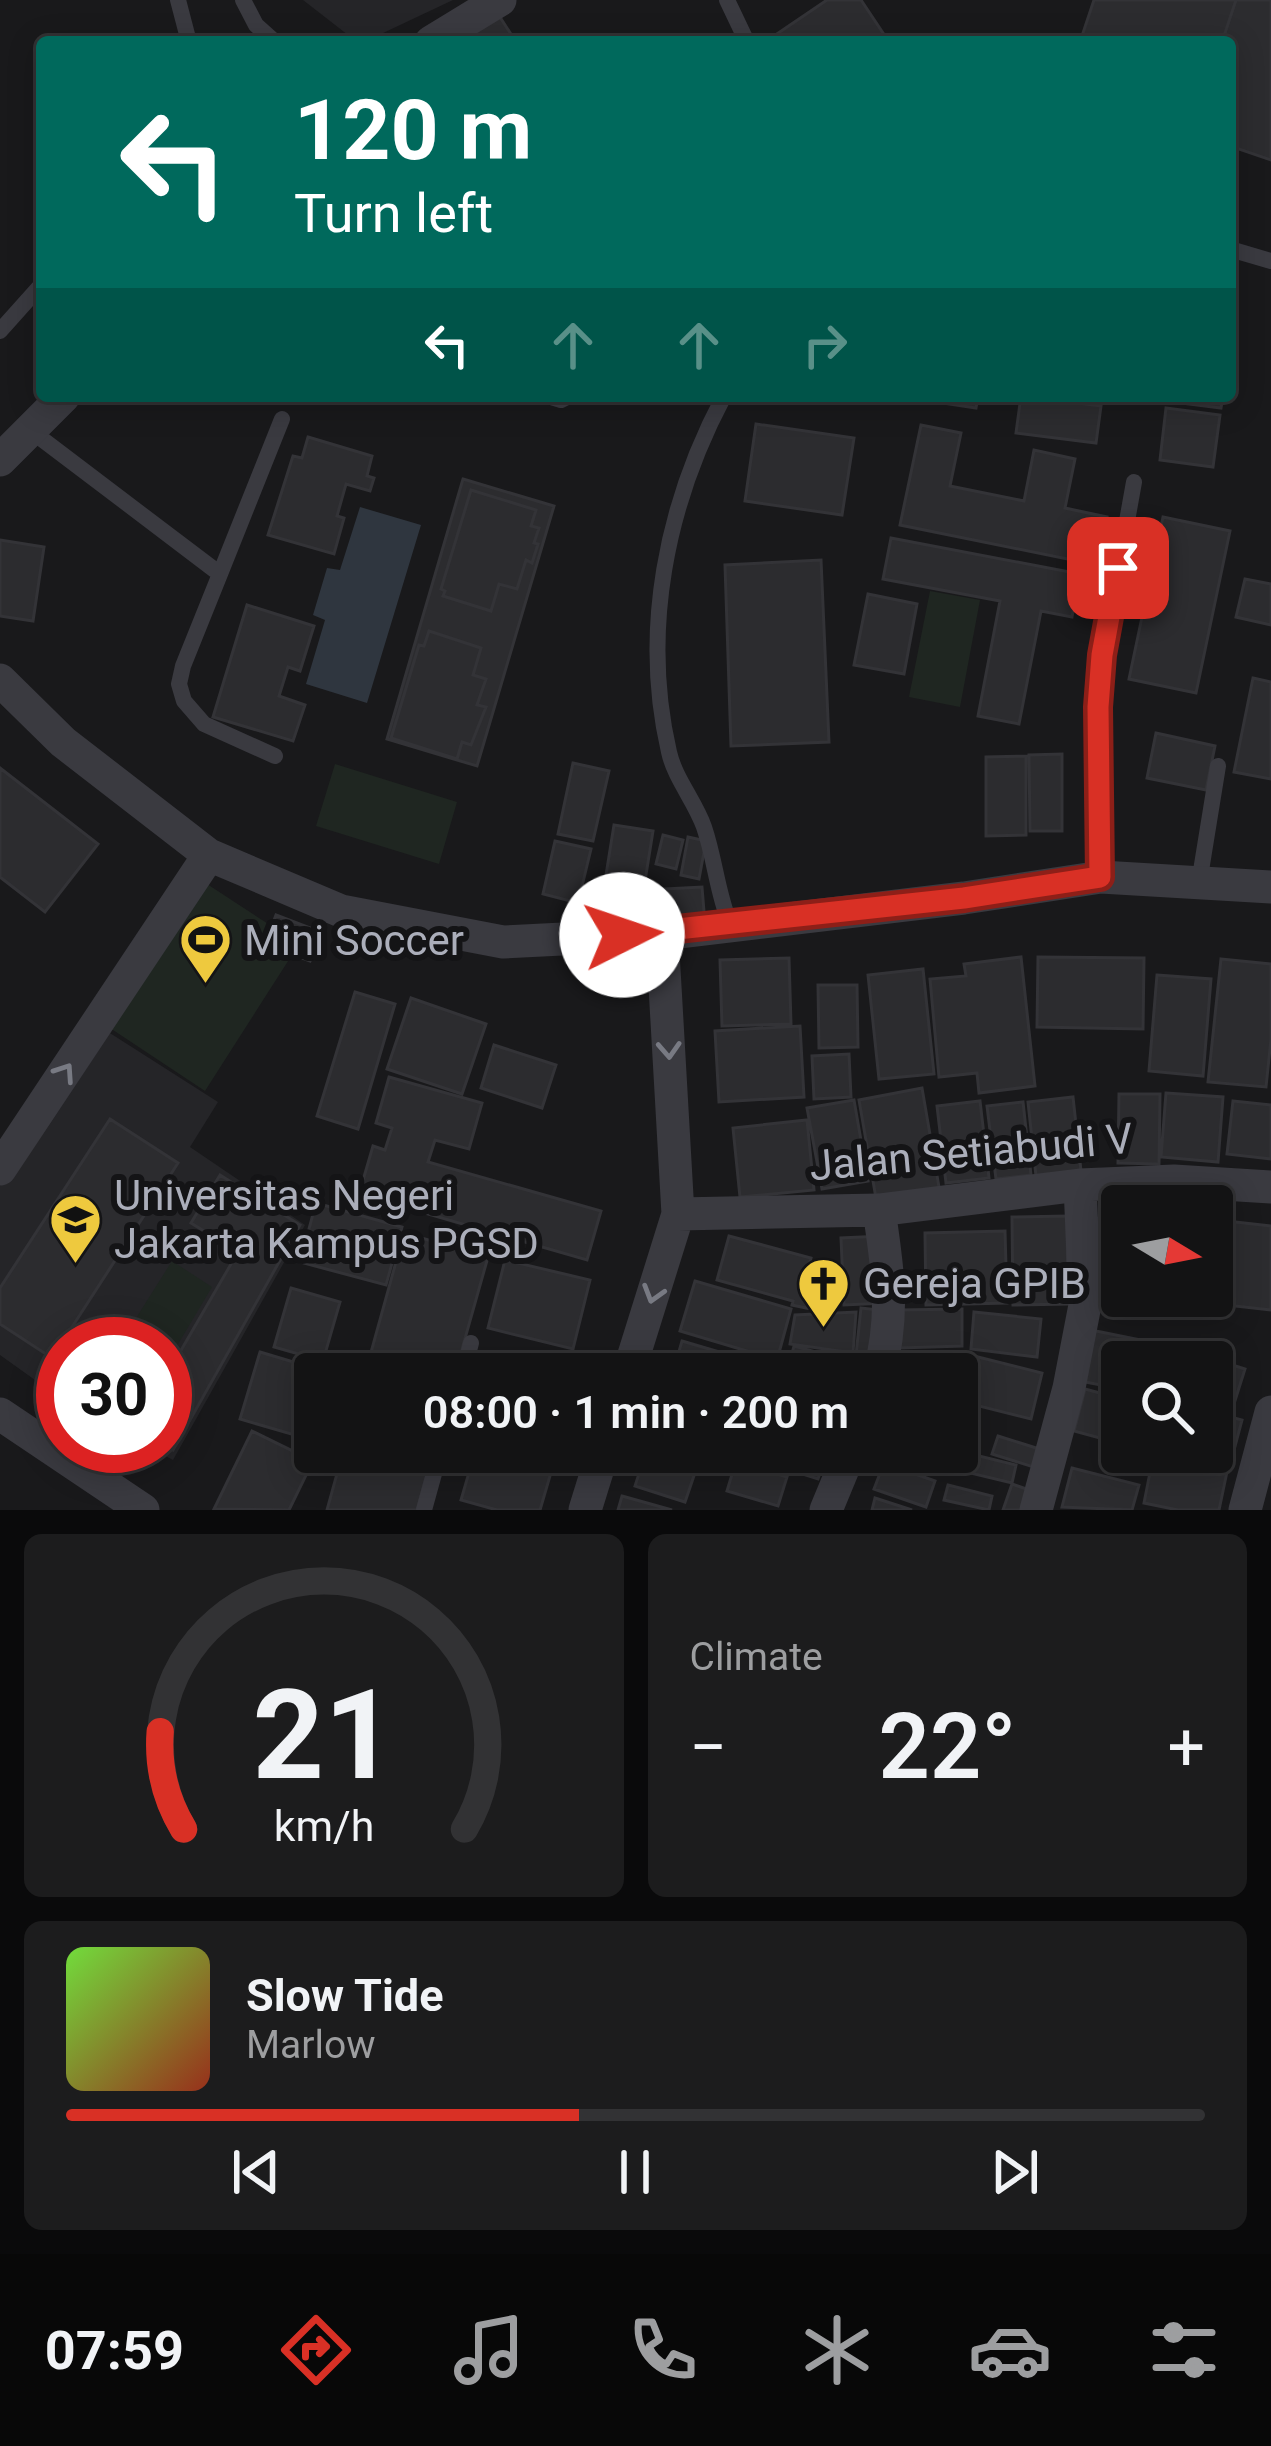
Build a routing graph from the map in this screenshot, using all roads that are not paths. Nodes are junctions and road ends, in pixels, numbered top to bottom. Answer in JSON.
{"nodes":[{"id":1,"x":178,"y":0,"type":"edge"},
{"id":2,"x":243,"y":0,"type":"edge"},
{"id":3,"x":500,"y":0,"type":"edge"},
{"id":4,"x":727,"y":0,"type":"edge"},
{"id":5,"x":187,"y":36,"type":"edge"},
{"id":6,"x":268,"y":36,"type":"edge"},
{"id":7,"x":441,"y":36,"type":"edge"},
{"id":8,"x":744,"y":36,"type":"edge"},
{"id":9,"x":1236,"y":251,"type":"edge"},
{"id":10,"x":1271,"y":261,"type":"edge"},
{"id":11,"x":36,"y":291,"type":"edge"},
{"id":12,"x":0,"y":331,"type":"edge"},
{"id":13,"x":58,"y":402,"type":"edge"},
{"id":14,"x":721,"y":402,"type":"edge"},
{"id":15,"x":282,"y":419,"type":"dead end"},
{"id":16,"x":30,"y":430,"type":"junction"},
{"id":17,"x":0,"y":460,"type":"edge"},
{"id":18,"x":1134,"y":482,"type":"dead end"},
{"id":19,"x":220,"y":574,"type":"junction"},
{"id":20,"x":0,"y":680,"type":"edge"},
{"id":21,"x":275,"y":756,"type":"dead end"},
{"id":22,"x":1218,"y":766,"type":"dead end"},
{"id":23,"x":208,"y":855,"type":"junction"},
{"id":24,"x":1100,"y":877,"type":"junction"},
{"id":25,"x":1199,"y":883,"type":"junction"},
{"id":26,"x":1271,"y":887,"type":"edge"},
{"id":27,"x":730,"y":924,"type":"junction"},
{"id":28,"x":662,"y":934,"type":"junction"},
{"id":29,"x":0,"y":1169,"type":"edge"},
{"id":30,"x":1079,"y":1185,"type":"junction"},
{"id":31,"x":1271,"y":1187,"type":"edge"},
{"id":32,"x":879,"y":1210,"type":"junction"},
{"id":33,"x":678,"y":1214,"type":"junction"},
{"id":34,"x":471,"y":1343,"type":"dead end"},
{"id":35,"x":468,"y":1353,"type":"edge"},
{"id":36,"x":635,"y":1353,"type":"edge"},
{"id":37,"x":884,"y":1353,"type":"edge"},
{"id":38,"x":1271,"y":1412,"type":"edge"},
{"id":39,"x":0,"y":1414,"type":"edge"},
{"id":40,"x":434,"y":1473,"type":"edge"},
{"id":41,"x":596,"y":1473,"type":"edge"},
{"id":42,"x":841,"y":1473,"type":"edge"},
{"id":43,"x":143,"y":1510,"type":"edge"},
{"id":44,"x":424,"y":1510,"type":"edge"},
{"id":45,"x":585,"y":1510,"type":"edge"},
{"id":46,"x":826,"y":1510,"type":"edge"},
{"id":47,"x":1036,"y":1510,"type":"edge"},
{"id":48,"x":1245,"y":1510,"type":"edge"}],
"edges":[{"from":1,"to":5,"type":"lane"},
{"from":2,"to":6,"type":"lane"},
{"from":3,"to":7,"type":"street"},
{"from":4,"to":8,"type":"lane"},
{"from":9,"to":10,"type":"lane"},
{"from":11,"to":12,"type":"lane"},
{"from":13,"to":16,"type":"street"},
{"from":14,"to":27,"type":"lane"},
{"from":15,"to":19,"type":"lane"},
{"from":16,"to":17,"type":"street"},
{"from":16,"to":19,"type":"lane"},
{"from":18,"to":24,"type":"lane"},
{"from":19,"to":21,"type":"lane"},
{"from":20,"to":23,"type":"street"},
{"from":22,"to":25,"type":"lane"},
{"from":23,"to":28,"type":"street"},
{"from":29,"to":23,"type":"street","one_way":true},
{"from":24,"to":25,"type":"street"},
{"from":24,"to":27,"type":"street"},
{"from":25,"to":26,"type":"street"},
{"from":27,"to":28,"type":"street"},
{"from":28,"to":33,"type":"street","one_way":true},
{"from":30,"to":31,"type":"street","name":"Jalan Setiabudi V"},
{"from":30,"to":32,"type":"street","name":"Jalan Setiabudi V"},
{"from":30,"to":47,"type":"street"},
{"from":32,"to":33,"type":"street","name":"Jalan Setiabudi V"},
{"from":32,"to":37,"type":"street"},
{"from":33,"to":36,"type":"street","one_way":true},
{"from":34,"to":35,"type":"lane"},
{"from":38,"to":48,"type":"street"},
{"from":39,"to":43,"type":"street"},
{"from":40,"to":44,"type":"lane"},
{"from":41,"to":45,"type":"street"},
{"from":42,"to":46,"type":"street"}]}
